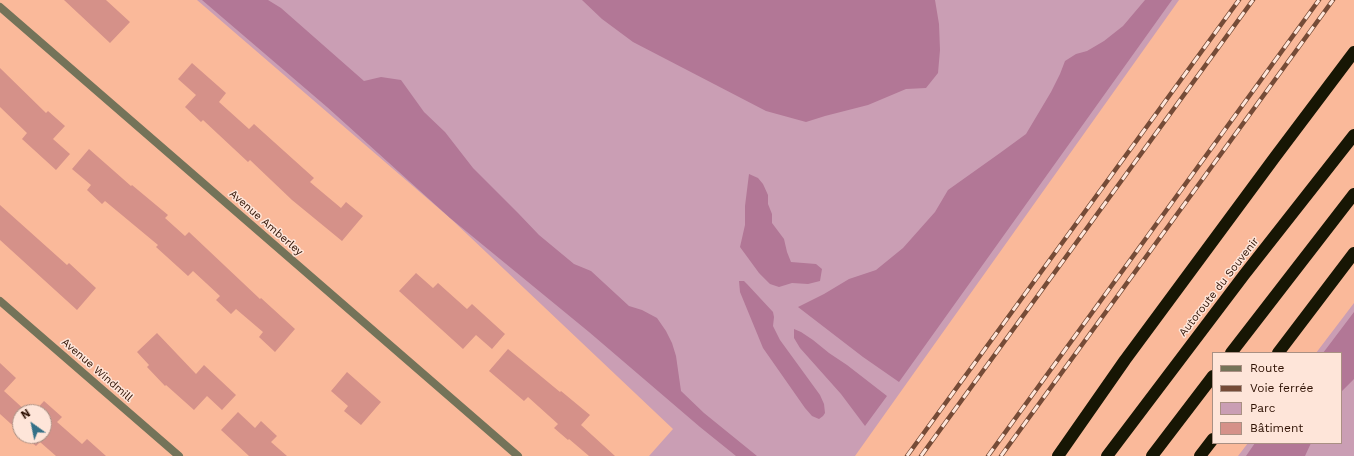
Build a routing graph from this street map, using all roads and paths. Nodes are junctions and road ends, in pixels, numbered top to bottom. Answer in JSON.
{"nodes":[{"id":1,"x":0,"y":7,"type":"edge"},
{"id":2,"x":1354,"y":52,"type":"edge"},
{"id":3,"x":1354,"y":135,"type":"edge"},
{"id":4,"x":1354,"y":194,"type":"edge"},
{"id":5,"x":1354,"y":253,"type":"edge"},
{"id":6,"x":0,"y":301,"type":"edge"},
{"id":7,"x":1232,"y":352,"type":"edge"},
{"id":8,"x":1279,"y":352,"type":"edge"},
{"id":9,"x":1212,"y":377,"type":"edge"},
{"id":10,"x":1212,"y":440,"type":"edge"},
{"id":11,"x":179,"y":456,"type":"edge"},
{"id":12,"x":518,"y":456,"type":"edge"},
{"id":13,"x":1058,"y":456,"type":"edge"},
{"id":14,"x":1107,"y":456,"type":"edge"},
{"id":15,"x":1152,"y":456,"type":"edge"},
{"id":16,"x":1200,"y":456,"type":"edge"}],
"edges":[{"from":1,"to":12,"type":"street","name":"Avenue Amberley"},
{"from":2,"to":13,"type":"highway"},
{"from":3,"to":14,"type":"highway","name":"Autoroute du Souvenir"},
{"from":4,"to":7,"type":"highway"},
{"from":5,"to":8,"type":"highway"},
{"from":6,"to":11,"type":"street","name":"Avenue Windmill"},
{"from":9,"to":15,"type":"highway"},
{"from":10,"to":16,"type":"highway"}]}
